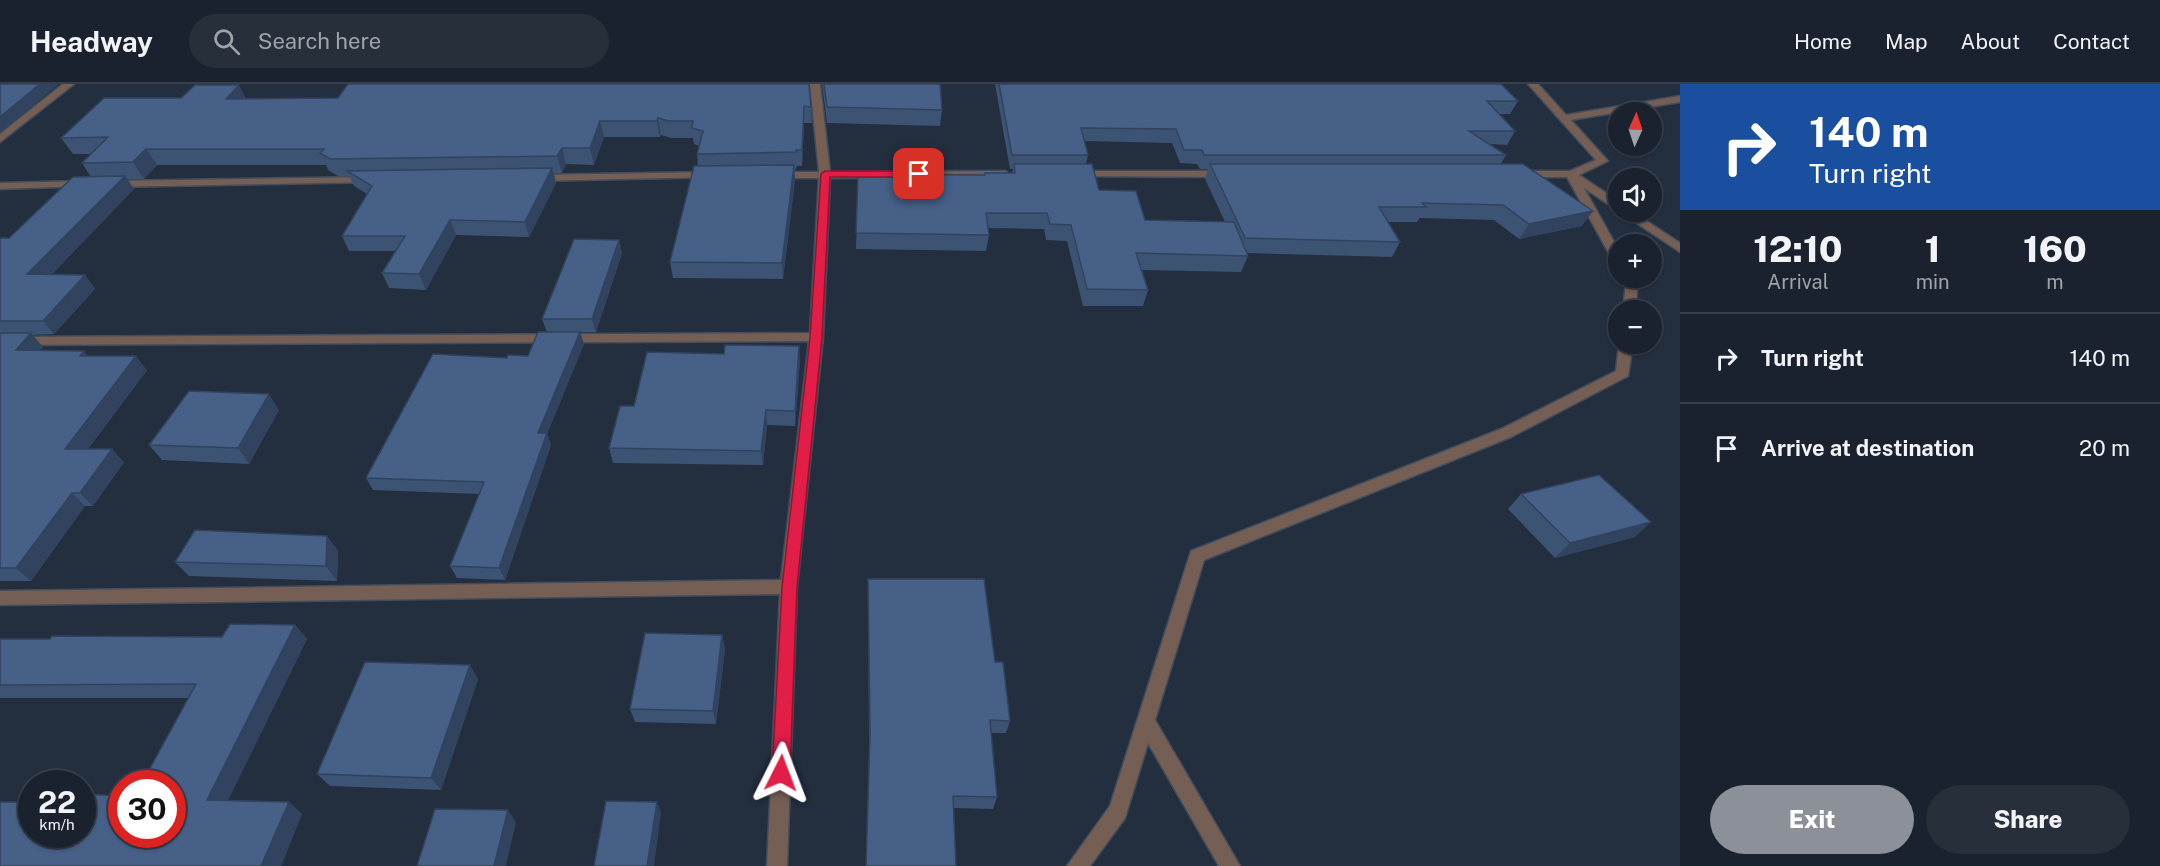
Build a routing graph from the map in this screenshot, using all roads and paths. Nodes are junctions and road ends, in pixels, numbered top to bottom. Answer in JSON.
{"nodes":[{"id":1,"x":69,"y":84,"type":"edge"},
{"id":2,"x":815,"y":84,"type":"edge"},
{"id":3,"x":1533,"y":84,"type":"edge"},
{"id":4,"x":1680,"y":99,"type":"edge"},
{"id":5,"x":1564,"y":118,"type":"junction"},
{"id":6,"x":0,"y":139,"type":"edge"},
{"id":7,"x":825,"y":174,"type":"junction"},
{"id":8,"x":1015,"y":174,"type":"edge"},
{"id":9,"x":1062,"y":174,"type":"edge"},
{"id":10,"x":1240,"y":174,"type":"edge"},
{"id":11,"x":1512,"y":174,"type":"edge"},
{"id":12,"x":1571,"y":174,"type":"junction"},
{"id":13,"x":718,"y":175,"type":"edge"},
{"id":14,"x":766,"y":175,"type":"edge"},
{"id":15,"x":526,"y":178,"type":"edge"},
{"id":16,"x":383,"y":180,"type":"edge"},
{"id":17,"x":0,"y":186,"type":"edge"},
{"id":18,"x":1608,"y":199,"type":"edge"},
{"id":19,"x":1641,"y":222,"type":"edge"},
{"id":20,"x":1608,"y":241,"type":"edge"},
{"id":21,"x":1680,"y":248,"type":"edge"},
{"id":22,"x":816,"y":338,"type":"junction"},
{"id":23,"x":0,"y":341,"type":"edge"},
{"id":24,"x":1625,"y":354,"type":"edge"},
{"id":25,"x":789,"y":587,"type":"junction"},
{"id":26,"x":0,"y":598,"type":"edge"},
{"id":27,"x":1146,"y":721,"type":"junction"},
{"id":28,"x":777,"y":866,"type":"edge"},
{"id":29,"x":1077,"y":866,"type":"edge"},
{"id":30,"x":1230,"y":866,"type":"edge"}],
"edges":[{"from":1,"to":6,"type":"street"},
{"from":2,"to":7,"type":"street"},
{"from":3,"to":5,"type":"street"},
{"from":4,"to":5,"type":"street"},
{"from":5,"to":12,"type":"street"},
{"from":7,"to":8,"type":"street"},
{"from":7,"to":14,"type":"street"},
{"from":7,"to":22,"type":"street"},
{"from":9,"to":10,"type":"street"},
{"from":11,"to":12,"type":"street"},
{"from":12,"to":18,"type":"street"},
{"from":12,"to":20,"type":"street"},
{"from":13,"to":15,"type":"street"},
{"from":16,"to":17,"type":"street"},
{"from":19,"to":21,"type":"street"},
{"from":22,"to":23,"type":"street"},
{"from":22,"to":25,"type":"street"},
{"from":24,"to":27,"type":"street"},
{"from":25,"to":26,"type":"street"},
{"from":25,"to":28,"type":"street"},
{"from":27,"to":29,"type":"street"},
{"from":27,"to":30,"type":"street"}]}
